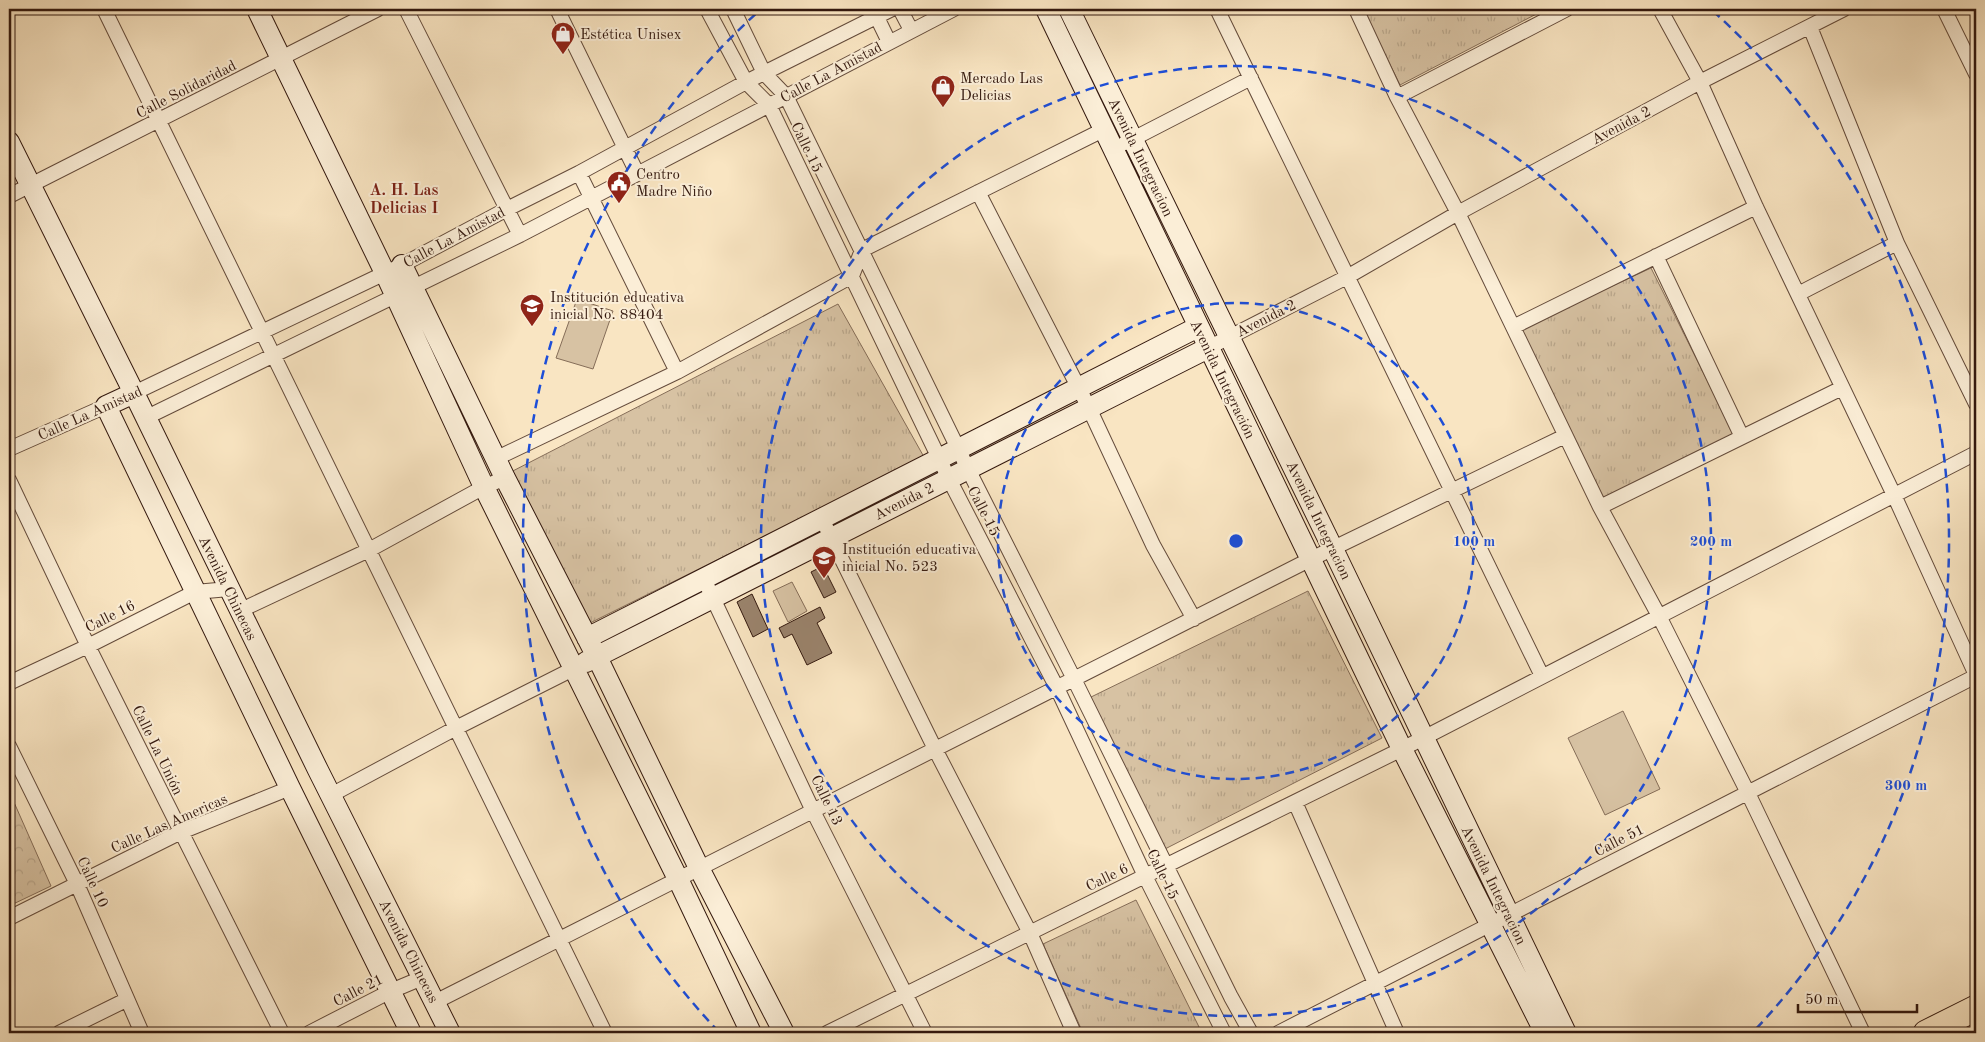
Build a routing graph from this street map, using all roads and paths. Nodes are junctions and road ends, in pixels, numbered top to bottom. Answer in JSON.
{"nodes":[{"id":1,"x":104,"y":9,"type":"edge"},
{"id":2,"x":257,"y":9,"type":"edge"},
{"id":3,"x":378,"y":9,"type":"edge"},
{"id":4,"x":406,"y":9,"type":"edge"},
{"id":5,"x":556,"y":9,"type":"edge"},
{"id":6,"x":707,"y":9,"type":"edge"},
{"id":7,"x":733,"y":9,"type":"edge"},
{"id":8,"x":892,"y":9,"type":"edge"},
{"id":9,"x":900,"y":9,"type":"edge"},
{"id":10,"x":954,"y":9,"type":"edge"},
{"id":11,"x":1046,"y":9,"type":"edge"},
{"id":12,"x":1069,"y":9,"type":"edge"},
{"id":13,"x":1217,"y":9,"type":"edge"},
{"id":14,"x":1356,"y":9,"type":"edge"},
{"id":15,"x":1567,"y":9,"type":"edge"},
{"id":16,"x":1660,"y":9,"type":"edge"},
{"id":17,"x":1844,"y":9,"type":"edge"},
{"id":18,"x":1944,"y":9,"type":"edge"},
{"id":19,"x":874,"y":12,"type":"edge"},
{"id":20,"x":1810,"y":28,"type":"junction"},
{"id":21,"x":911,"y":30,"type":"junction"},
{"id":22,"x":889,"y":42,"type":"junction"},
{"id":23,"x":281,"y":58,"type":"junction"},
{"id":24,"x":764,"y":72,"type":"junction"},
{"id":25,"x":1976,"y":74,"type":"edge"},
{"id":26,"x":1250,"y":78,"type":"junction"},
{"id":27,"x":746,"y":82,"type":"junction"},
{"id":28,"x":1700,"y":82,"type":"junction"},
{"id":29,"x":786,"y":96,"type":"junction"},
{"id":30,"x":1397,"y":97,"type":"junction"},
{"id":31,"x":768,"y":105,"type":"junction"},
{"id":32,"x":159,"y":121,"type":"junction"},
{"id":33,"x":1103,"y":130,"type":"junction"},
{"id":34,"x":1133,"y":140,"type":"junction"},
{"id":35,"x":9,"y":142,"type":"edge"},
{"id":36,"x":625,"y":149,"type":"junction"},
{"id":37,"x":1113,"y":149,"type":"junction"},
{"id":38,"x":637,"y":172,"type":"junction"},
{"id":39,"x":579,"y":174,"type":"junction"},
{"id":40,"x":30,"y":187,"type":"junction"},
{"id":41,"x":978,"y":192,"type":"junction"},
{"id":42,"x":9,"y":196,"type":"edge"},
{"id":43,"x":591,"y":199,"type":"junction"},
{"id":44,"x":1756,"y":207,"type":"junction"},
{"id":45,"x":507,"y":209,"type":"junction"},
{"id":46,"x":1458,"y":213,"type":"junction"},
{"id":47,"x":520,"y":235,"type":"junction"},
{"id":48,"x":1897,"y":243,"type":"junction"},
{"id":49,"x":862,"y":250,"type":"junction"},
{"id":50,"x":1656,"y":256,"type":"junction"},
{"id":51,"x":394,"y":269,"type":"junction"},
{"id":52,"x":852,"y":276,"type":"junction"},
{"id":53,"x":1347,"y":277,"type":"junction"},
{"id":54,"x":404,"y":293,"type":"junction"},
{"id":55,"x":1798,"y":294,"type":"junction"},
{"id":56,"x":1198,"y":327,"type":"junction"},
{"id":57,"x":1513,"y":327,"type":"junction"},
{"id":58,"x":262,"y":332,"type":"junction"},
{"id":59,"x":1229,"y":337,"type":"junction"},
{"id":60,"x":1208,"y":348,"type":"junction"},
{"id":61,"x":273,"y":355,"type":"junction"},
{"id":62,"x":677,"y":372,"type":"junction"},
{"id":63,"x":1078,"y":388,"type":"junction"},
{"id":64,"x":1842,"y":388,"type":"junction"},
{"id":65,"x":134,"y":393,"type":"junction"},
{"id":66,"x":1976,"y":404,"type":"edge"},
{"id":67,"x":106,"y":406,"type":"junction"},
{"id":68,"x":1089,"y":408,"type":"junction"},
{"id":69,"x":145,"y":418,"type":"junction"},
{"id":70,"x":1565,"y":436,"type":"junction"},
{"id":71,"x":1742,"y":437,"type":"junction"},
{"id":72,"x":9,"y":449,"type":"edge"},
{"id":73,"x":959,"y":449,"type":"junction"},
{"id":74,"x":1976,"y":452,"type":"edge"},
{"id":75,"x":497,"y":458,"type":"junction"},
{"id":76,"x":940,"y":459,"type":"junction"},
{"id":77,"x":968,"y":469,"type":"junction"},
{"id":78,"x":505,"y":478,"type":"junction"},
{"id":79,"x":949,"y":479,"type":"junction"},
{"id":80,"x":9,"y":480,"type":"edge"},
{"id":81,"x":484,"y":487,"type":"junction"},
{"id":82,"x":1452,"y":490,"type":"junction"},
{"id":83,"x":1894,"y":495,"type":"junction"},
{"id":84,"x":1600,"y":508,"type":"junction"},
{"id":85,"x":822,"y":519,"type":"junction"},
{"id":86,"x":831,"y":538,"type":"junction"},
{"id":87,"x":1333,"y":549,"type":"junction"},
{"id":88,"x":369,"y":550,"type":"junction"},
{"id":89,"x":1311,"y":559,"type":"junction"},
{"id":90,"x":704,"y":579,"type":"junction"},
{"id":91,"x":229,"y":588,"type":"junction"},
{"id":92,"x":195,"y":592,"type":"junction"},
{"id":93,"x":714,"y":598,"type":"junction"},
{"id":94,"x":239,"y":611,"type":"junction"},
{"id":95,"x":1659,"y":616,"type":"junction"},
{"id":96,"x":1194,"y":619,"type":"junction"},
{"id":97,"x":587,"y":638,"type":"junction"},
{"id":98,"x":88,"y":646,"type":"junction"},
{"id":99,"x":597,"y":657,"type":"junction"},
{"id":100,"x":573,"y":669,"type":"junction"},
{"id":101,"x":1542,"y":676,"type":"junction"},
{"id":102,"x":1976,"y":676,"type":"edge"},
{"id":103,"x":1074,"y":679,"type":"junction"},
{"id":104,"x":9,"y":683,"type":"edge"},
{"id":105,"x":1057,"y":688,"type":"junction"},
{"id":106,"x":456,"y":728,"type":"junction"},
{"id":107,"x":1423,"y":738,"type":"junction"},
{"id":108,"x":9,"y":746,"type":"edge"},
{"id":109,"x":935,"y":749,"type":"junction"},
{"id":110,"x":1402,"y":749,"type":"junction"},
{"id":111,"x":290,"y":788,"type":"junction"},
{"id":112,"x":1748,"y":793,"type":"junction"},
{"id":113,"x":331,"y":795,"type":"junction"},
{"id":114,"x":1295,"y":802,"type":"junction"},
{"id":115,"x":813,"y":811,"type":"junction"},
{"id":116,"x":181,"y":832,"type":"junction"},
{"id":117,"x":1167,"y":865,"type":"junction"},
{"id":118,"x":699,"y":868,"type":"junction"},
{"id":119,"x":1145,"y":876,"type":"junction"},
{"id":120,"x":678,"y":879,"type":"junction"},
{"id":121,"x":77,"y":884,"type":"junction"},
{"id":122,"x":1509,"y":914,"type":"junction"},
{"id":123,"x":9,"y":918,"type":"edge"},
{"id":124,"x":1491,"y":924,"type":"junction"},
{"id":125,"x":1030,"y":933,"type":"junction"},
{"id":126,"x":559,"y":939,"type":"junction"},
{"id":127,"x":422,"y":978,"type":"junction"},
{"id":128,"x":1375,"y":983,"type":"junction"},
{"id":129,"x":391,"y":991,"type":"junction"},
{"id":130,"x":906,"y":995,"type":"junction"},
{"id":131,"x":126,"y":1000,"type":"junction"},
{"id":132,"x":435,"y":1002,"type":"junction"},
{"id":133,"x":1976,"y":1008,"type":"edge"},
{"id":134,"x":59,"y":1033,"type":"edge"},
{"id":135,"x":142,"y":1033,"type":"edge"},
{"id":136,"x":282,"y":1033,"type":"edge"},
{"id":137,"x":309,"y":1033,"type":"edge"},
{"id":138,"x":411,"y":1033,"type":"edge"},
{"id":139,"x":450,"y":1033,"type":"edge"},
{"id":140,"x":605,"y":1033,"type":"edge"},
{"id":141,"x":751,"y":1033,"type":"edge"},
{"id":142,"x":784,"y":1033,"type":"edge"},
{"id":143,"x":827,"y":1033,"type":"edge"},
{"id":144,"x":925,"y":1033,"type":"edge"},
{"id":145,"x":1074,"y":1033,"type":"edge"},
{"id":146,"x":1224,"y":1033,"type":"edge"},
{"id":147,"x":1251,"y":1033,"type":"edge"},
{"id":148,"x":1278,"y":1033,"type":"edge"},
{"id":149,"x":1397,"y":1033,"type":"edge"},
{"id":150,"x":1545,"y":1033,"type":"edge"},
{"id":151,"x":1566,"y":1033,"type":"edge"},
{"id":152,"x":1863,"y":1033,"type":"edge"},
{"id":153,"x":1926,"y":1033,"type":"edge"}],
"edges":[{"from":1,"to":32,"type":"street"},
{"from":2,"to":23,"type":"main road"},
{"from":3,"to":23,"type":"street","name":"Calle Solidaridad"},
{"from":4,"to":45,"type":"street"},
{"from":5,"to":36,"type":"street"},
{"from":6,"to":27,"type":"street","name":"Calle 15"},
{"from":7,"to":24,"type":"street"},
{"from":8,"to":19,"type":"street","name":"Calle La Amistad"},
{"from":9,"to":21,"type":"street"},
{"from":10,"to":21,"type":"street","name":"Calle La Amistad"},
{"from":11,"to":33,"type":"main road","name":"Avenida Integración"},
{"from":12,"to":34,"type":"main road","name":"Avenida Integracion"},
{"from":13,"to":26,"type":"street"},
{"from":14,"to":30,"type":"street"},
{"from":15,"to":30,"type":"street"},
{"from":16,"to":28,"type":"street"},
{"from":17,"to":20,"type":"street","name":"Avenida 2"},
{"from":18,"to":25,"type":"street"},
{"from":19,"to":22,"type":"street"},
{"from":19,"to":24,"type":"street","name":"Calle La Amistad"},
{"from":20,"to":28,"type":"street","name":"Avenida 2"},
{"from":20,"to":48,"type":"street"},
{"from":21,"to":22,"type":"street","name":"Calle La Amistad"},
{"from":22,"to":29,"type":"street","name":"Calle La Amistad"},
{"from":23,"to":32,"type":"street","name":"Calle Solidaridad"},
{"from":23,"to":51,"type":"main road"},
{"from":24,"to":27,"type":"street","name":"Calle La Amistad"},
{"from":24,"to":29,"type":"street"},
{"from":26,"to":34,"type":"street"},
{"from":26,"to":53,"type":"street"},
{"from":27,"to":31,"type":"street","name":"Calle 15"},
{"from":27,"to":36,"type":"street","name":"Calle La Amistad"},
{"from":28,"to":44,"type":"street"},
{"from":28,"to":46,"type":"street","name":"Avenida 2"},
{"from":29,"to":31,"type":"street","name":"Calle La Amistad"},
{"from":29,"to":49,"type":"street"},
{"from":30,"to":46,"type":"street"},
{"from":31,"to":38,"type":"street","name":"Calle La Amistad"},
{"from":31,"to":52,"type":"street","name":"Calle 15"},
{"from":32,"to":40,"type":"street","name":"Calle Solidaridad"},
{"from":32,"to":58,"type":"street"},
{"from":33,"to":37,"type":"main road","name":"Avenida Integración"},
{"from":33,"to":41,"type":"street"},
{"from":34,"to":37,"type":"street"},
{"from":34,"to":59,"type":"main road","name":"Avenida Integracion"},
{"from":35,"to":40,"type":"main road","name":"Avenida Chinecas"},
{"from":36,"to":38,"type":"street"},
{"from":36,"to":39,"type":"street","name":"Calle La Amistad"},
{"from":37,"to":56,"type":"main road","name":"Avenida Integración"},
{"from":38,"to":43,"type":"street","name":"Calle La Amistad"},
{"from":39,"to":43,"type":"street"},
{"from":39,"to":45,"type":"street","name":"Calle La Amistad"},
{"from":40,"to":42,"type":"street","name":"Calle Solidaridad"},
{"from":40,"to":65,"type":"main road","name":"Avenida Chinecas"},
{"from":41,"to":49,"type":"street"},
{"from":41,"to":63,"type":"street"},
{"from":43,"to":47,"type":"street","name":"Calle La Amistad"},
{"from":43,"to":62,"type":"street"},
{"from":44,"to":50,"type":"street"},
{"from":44,"to":55,"type":"street"},
{"from":45,"to":47,"type":"street"},
{"from":45,"to":51,"type":"street","name":"Calle La Amistad"},
{"from":46,"to":53,"type":"street","name":"Avenida 2"},
{"from":46,"to":57,"type":"street"},
{"from":47,"to":54,"type":"street","name":"Calle La Amistad"},
{"from":48,"to":55,"type":"street"},
{"from":48,"to":66,"type":"street"},
{"from":49,"to":52,"type":"street"},
{"from":49,"to":73,"type":"street"},
{"from":50,"to":57,"type":"street"},
{"from":50,"to":71,"type":"street"},
{"from":51,"to":54,"type":"main road"},
{"from":51,"to":58,"type":"street","name":"Calle La Amistad"},
{"from":52,"to":62,"type":"street"},
{"from":52,"to":76,"type":"street","name":"Calle 15"},
{"from":53,"to":59,"type":"street","name":"Avenida 2"},
{"from":53,"to":82,"type":"street"},
{"from":54,"to":61,"type":"street","name":"Calle La Amistad"},
{"from":54,"to":75,"type":"main road"},
{"from":54,"to":81,"type":"main road"},
{"from":55,"to":64,"type":"street"},
{"from":56,"to":60,"type":"main road","name":"Avenida Integración"},
{"from":56,"to":63,"type":"main road","name":"Avenida 2"},
{"from":57,"to":70,"type":"street"},
{"from":58,"to":61,"type":"street"},
{"from":58,"to":65,"type":"street","name":"Calle La Amistad"},
{"from":59,"to":60,"type":"street","name":"Avenida 2"},
{"from":59,"to":87,"type":"main road","name":"Avenida Integracion"},
{"from":60,"to":68,"type":"main road","name":"Avenida 2"},
{"from":60,"to":89,"type":"main road","name":"Avenida Integración"},
{"from":61,"to":69,"type":"street","name":"Calle La Amistad"},
{"from":61,"to":88,"type":"street"},
{"from":62,"to":75,"type":"street"},
{"from":63,"to":68,"type":"street"},
{"from":63,"to":73,"type":"main road","name":"Avenida 2"},
{"from":64,"to":71,"type":"street"},
{"from":64,"to":83,"type":"street"},
{"from":65,"to":67,"type":"main road","name":"Calle La Amistad"},
{"from":65,"to":69,"type":"main road","name":"Avenida Chinecas"},
{"from":67,"to":72,"type":"street","name":"Calle La Amistad"},
{"from":67,"to":92,"type":"main road","name":"Avenida Chinecas"},
{"from":68,"to":77,"type":"main road","name":"Avenida 2"},
{"from":68,"to":96,"type":"street"},
{"from":69,"to":91,"type":"main road","name":"Avenida Chinecas"},
{"from":70,"to":82,"type":"street"},
{"from":70,"to":84,"type":"street"},
{"from":71,"to":84,"type":"street"},
{"from":73,"to":76,"type":"main road","name":"Avenida 2"},
{"from":73,"to":77,"type":"street"},
{"from":74,"to":83,"type":"street","name":"Calle 6"},
{"from":75,"to":78,"type":"main road"},
{"from":76,"to":79,"type":"street","name":"Calle 15"},
{"from":76,"to":85,"type":"main road","name":"Avenida 2"},
{"from":77,"to":79,"type":"main road","name":"Avenida 2"},
{"from":77,"to":103,"type":"street"},
{"from":78,"to":81,"type":"street"},
{"from":78,"to":97,"type":"main road"},
{"from":79,"to":86,"type":"main road","name":"Avenida 2"},
{"from":79,"to":105,"type":"street","name":"Calle 15"},
{"from":80,"to":98,"type":"street","name":"Calle La Unión"},
{"from":81,"to":88,"type":"street"},
{"from":81,"to":100,"type":"main road"},
{"from":82,"to":87,"type":"street"},
{"from":82,"to":101,"type":"street"},
{"from":83,"to":95,"type":"street","name":"Calle 6"},
{"from":83,"to":102,"type":"street"},
{"from":84,"to":95,"type":"street"},
{"from":85,"to":86,"type":"street"},
{"from":85,"to":90,"type":"main road","name":"Avenida 2"},
{"from":86,"to":93,"type":"main road","name":"Avenida 2"},
{"from":86,"to":109,"type":"street"},
{"from":87,"to":89,"type":"street"},
{"from":87,"to":107,"type":"main road","name":"Avenida Integracion"},
{"from":88,"to":94,"type":"street"},
{"from":88,"to":106,"type":"street"},
{"from":89,"to":96,"type":"street"},
{"from":89,"to":110,"type":"main road","name":"Avenida Integración"},
{"from":90,"to":93,"type":"street","name":"Calle 13"},
{"from":90,"to":97,"type":"main road","name":"Avenida 2"},
{"from":91,"to":92,"type":"street","name":"Calle 16"},
{"from":91,"to":94,"type":"main road","name":"Avenida Chinecas"},
{"from":92,"to":98,"type":"street","name":"Calle 16"},
{"from":92,"to":111,"type":"main road","name":"Avenida Chinecas"},
{"from":93,"to":99,"type":"main road","name":"Avenida 2"},
{"from":93,"to":115,"type":"street","name":"Calle 13"},
{"from":94,"to":113,"type":"main road","name":"Avenida Chinecas"},
{"from":95,"to":101,"type":"street","name":"Calle 6"},
{"from":95,"to":112,"type":"street"},
{"from":96,"to":103,"type":"street"},
{"from":97,"to":99,"type":"main road"},
{"from":98,"to":104,"type":"street","name":"Calle 16"},
{"from":98,"to":116,"type":"street","name":"Calle La Unión"},
{"from":99,"to":100,"type":"main road","name":"Avenida 2"},
{"from":99,"to":118,"type":"main road"},
{"from":100,"to":106,"type":"street"},
{"from":100,"to":120,"type":"main road"},
{"from":101,"to":107,"type":"street","name":"Calle 6"},
{"from":102,"to":112,"type":"street","name":"Calle 51"},
{"from":103,"to":105,"type":"street"},
{"from":103,"to":117,"type":"street"},
{"from":105,"to":109,"type":"street"},
{"from":105,"to":119,"type":"street","name":"Calle 15"},
{"from":106,"to":113,"type":"street"},
{"from":106,"to":126,"type":"street"},
{"from":107,"to":110,"type":"street","name":"Calle 6"},
{"from":107,"to":122,"type":"main road","name":"Avenida Integracion"},
{"from":108,"to":121,"type":"street","name":"Calle 10"},
{"from":109,"to":115,"type":"street"},
{"from":109,"to":125,"type":"street"},
{"from":110,"to":114,"type":"street","name":"Calle 6"},
{"from":110,"to":124,"type":"main road","name":"Avenida Integración"},
{"from":111,"to":116,"type":"street","name":"Calle Las Americas"},
{"from":111,"to":129,"type":"main road","name":"Avenida Chinecas"},
{"from":112,"to":122,"type":"street","name":"Calle 51"},
{"from":112,"to":152,"type":"street"},
{"from":113,"to":127,"type":"main road","name":"Avenida Chinecas"},
{"from":114,"to":117,"type":"street","name":"Calle 6"},
{"from":114,"to":128,"type":"street"},
{"from":115,"to":118,"type":"street"},
{"from":115,"to":130,"type":"street","name":"Calle 13"},
{"from":116,"to":121,"type":"street","name":"Calle Las Americas"},
{"from":116,"to":136,"type":"street","name":"Calle La Unión"},
{"from":117,"to":119,"type":"street","name":"Calle 6"},
{"from":117,"to":147,"type":"street"},
{"from":118,"to":120,"type":"street"},
{"from":118,"to":142,"type":"main road"},
{"from":119,"to":125,"type":"street","name":"Calle 6"},
{"from":119,"to":146,"type":"street","name":"Calle 15"},
{"from":120,"to":126,"type":"street"},
{"from":120,"to":141,"type":"main road"},
{"from":121,"to":123,"type":"street","name":"Calle Las Americas"},
{"from":121,"to":131,"type":"street","name":"Calle 10"},
{"from":122,"to":124,"type":"street","name":"Calle 51"},
{"from":122,"to":151,"type":"main road","name":"Avenida Integracion"},
{"from":124,"to":128,"type":"street","name":"Calle 51"},
{"from":124,"to":150,"type":"main road","name":"Avenida Integración"},
{"from":125,"to":130,"type":"street","name":"Calle 6"},
{"from":125,"to":145,"type":"street"},
{"from":126,"to":132,"type":"street"},
{"from":126,"to":140,"type":"street"},
{"from":127,"to":129,"type":"street","name":"Calle 21"},
{"from":127,"to":132,"type":"main road","name":"Avenida Chinecas"},
{"from":128,"to":148,"type":"street","name":"Calle 51"},
{"from":128,"to":149,"type":"street"},
{"from":129,"to":137,"type":"street","name":"Calle 21"},
{"from":129,"to":138,"type":"main road","name":"Avenida Chinecas"},
{"from":130,"to":143,"type":"street","name":"Calle 6"},
{"from":130,"to":144,"type":"street","name":"Calle 13"},
{"from":131,"to":134,"type":"street"},
{"from":131,"to":135,"type":"street","name":"Calle 10"},
{"from":132,"to":139,"type":"main road","name":"Avenida Chinecas"},
{"from":133,"to":153,"type":"highway"}]}
